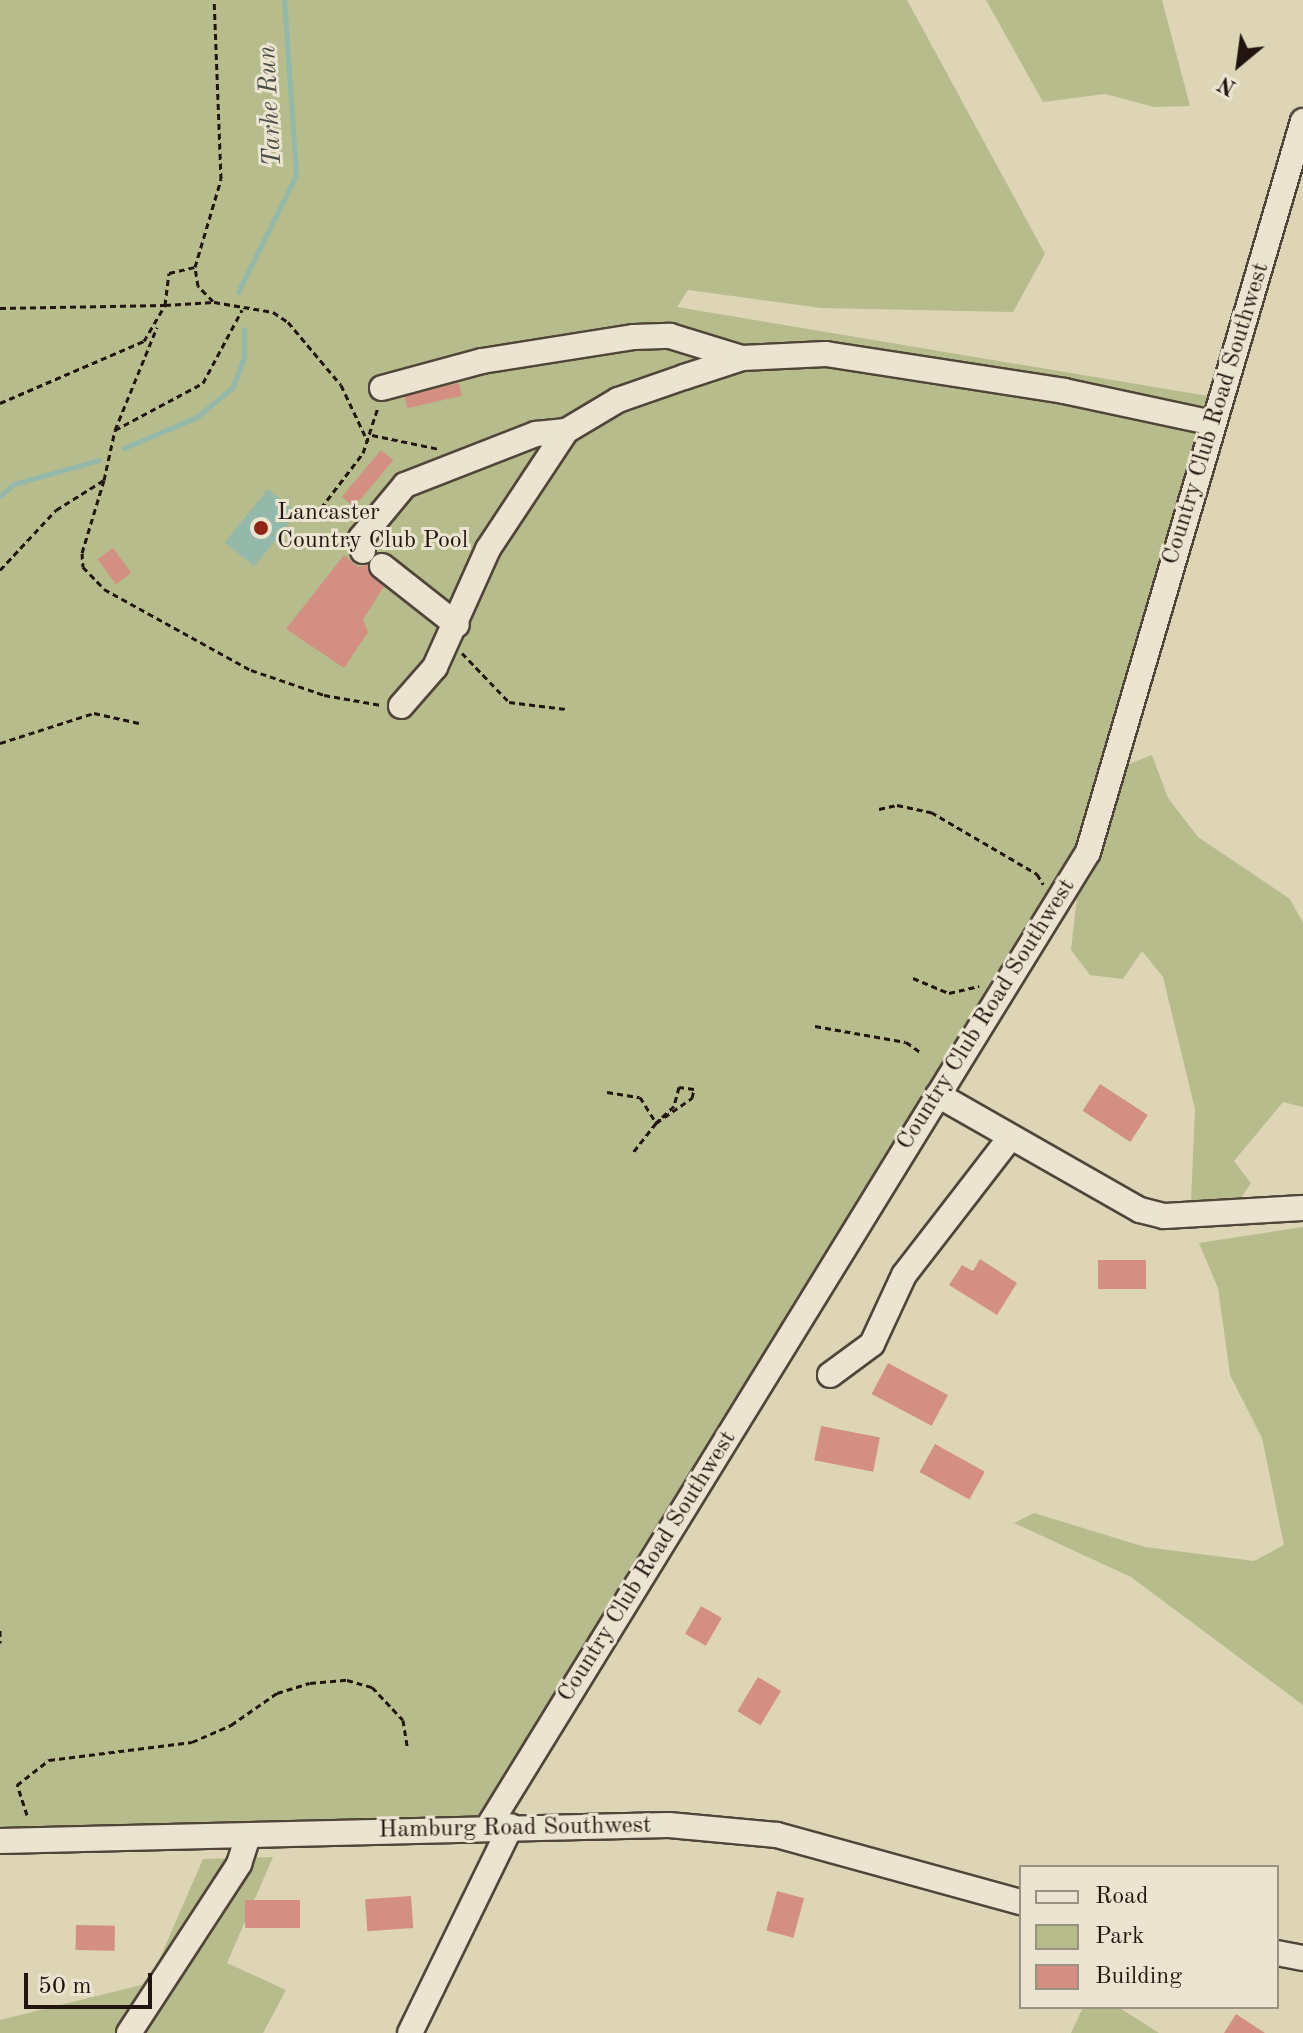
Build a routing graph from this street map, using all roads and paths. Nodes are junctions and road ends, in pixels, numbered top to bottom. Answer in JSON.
{"nodes":[{"id":1,"x":214,"y":0,"type":"edge"},
{"id":2,"x":1303,"y":121,"type":"edge"},
{"id":3,"x":195,"y":267,"type":"junction"},
{"id":4,"x":214,"y":302,"type":"junction"},
{"id":5,"x":165,"y":305,"type":"junction"},
{"id":6,"x":0,"y":308,"type":"edge"},
{"id":7,"x":242,"y":310,"type":"junction"},
{"id":8,"x":158,"y":323,"type":"junction"},
{"id":9,"x":742,"y":358,"type":"junction"},
{"id":10,"x":382,"y":388,"type":"joint"},
{"id":11,"x":0,"y":403,"type":"edge"},
{"id":12,"x":1213,"y":423,"type":"junction"},
{"id":13,"x":115,"y":430,"type":"junction"},
{"id":14,"x":566,"y":431,"type":"junction"},
{"id":15,"x":371,"y":435,"type":"junction"},
{"id":16,"x":368,"y":442,"type":"junction"},
{"id":17,"x":456,"y":463,"type":"junction"},
{"id":18,"x":104,"y":480,"type":"junction"},
{"id":19,"x":321,"y":508,"type":"dead end"},
{"id":20,"x":363,"y":551,"type":"dead end"},
{"id":21,"x":382,"y":566,"type":"dead end"},
{"id":22,"x":0,"y":570,"type":"edge"},
{"id":23,"x":452,"y":635,"type":"junction"},
{"id":24,"x":401,"y":706,"type":"joint"},
{"id":25,"x":566,"y":709,"type":"dead end"},
{"id":26,"x":139,"y":723,"type":"dead end"},
{"id":27,"x":0,"y":743,"type":"edge"},
{"id":28,"x":879,"y":809,"type":"dead end"},
{"id":29,"x":1043,"y":893,"type":"dead end"},
{"id":30,"x":913,"y":978,"type":"dead end"},
{"id":31,"x":985,"y":983,"type":"dead end"},
{"id":32,"x":815,"y":1026,"type":"dead end"},
{"id":33,"x":922,"y":1053,"type":"dead end"},
{"id":34,"x":607,"y":1092,"type":"dead end"},
{"id":35,"x":938,"y":1095,"type":"junction"},
{"id":36,"x":674,"y":1106,"type":"junction"},
{"id":37,"x":656,"y":1123,"type":"junction"},
{"id":38,"x":1010,"y":1138,"type":"junction"},
{"id":39,"x":632,"y":1154,"type":"dead end"},
{"id":40,"x":1303,"y":1208,"type":"edge"},
{"id":41,"x":830,"y":1375,"type":"dead end"},
{"id":42,"x":0,"y":1630,"type":"edge"},
{"id":43,"x":0,"y":1643,"type":"edge"},
{"id":44,"x":407,"y":1746,"type":"dead end"},
{"id":45,"x":27,"y":1815,"type":"dead end"},
{"id":46,"x":500,"y":1826,"type":"junction"},
{"id":47,"x":248,"y":1836,"type":"junction"},
{"id":48,"x":0,"y":1841,"type":"edge"},
{"id":49,"x":1019,"y":1901,"type":"edge"},
{"id":50,"x":1279,"y":1953,"type":"edge"},
{"id":51,"x":1303,"y":1958,"type":"edge"},
{"id":52,"x":129,"y":2033,"type":"edge"},
{"id":53,"x":410,"y":2033,"type":"edge"}],
"edges":[{"from":1,"to":3,"type":"path"},
{"from":2,"to":12,"type":"street","name":"Country Club Road Southwest"},
{"from":3,"to":4,"type":"path"},
{"from":3,"to":5,"type":"path"},
{"from":4,"to":5,"type":"path"},
{"from":4,"to":7,"type":"path"},
{"from":5,"to":6,"type":"path"},
{"from":5,"to":8,"type":"path"},
{"from":7,"to":13,"type":"path"},
{"from":7,"to":16,"type":"path"},
{"from":8,"to":11,"type":"path"},
{"from":8,"to":13,"type":"path"},
{"from":9,"to":10,"type":"street"},
{"from":9,"to":12,"type":"street"},
{"from":9,"to":14,"type":"street"},
{"from":10,"to":15,"type":"path"},
{"from":12,"to":35,"type":"street","name":"Country Club Road Southwest"},
{"from":13,"to":18,"type":"path"},
{"from":14,"to":17,"type":"street"},
{"from":14,"to":23,"type":"street"},
{"from":15,"to":16,"type":"path"},
{"from":15,"to":17,"type":"path"},
{"from":16,"to":19,"type":"path"},
{"from":17,"to":20,"type":"street"},
{"from":18,"to":22,"type":"path"},
{"from":18,"to":24,"type":"path"},
{"from":21,"to":23,"type":"street"},
{"from":23,"to":24,"type":"street"},
{"from":23,"to":25,"type":"path"},
{"from":26,"to":27,"type":"path"},
{"from":28,"to":29,"type":"path"},
{"from":30,"to":31,"type":"path"},
{"from":32,"to":33,"type":"path"},
{"from":34,"to":37,"type":"path"},
{"from":35,"to":38,"type":"street"},
{"from":35,"to":46,"type":"street","name":"Country Club Road Southwest"},
{"from":36,"to":36,"type":"path"},
{"from":36,"to":37,"type":"path"},
{"from":37,"to":39,"type":"path"},
{"from":38,"to":40,"type":"street"},
{"from":38,"to":41,"type":"street"},
{"from":42,"to":43,"type":"path"},
{"from":44,"to":45,"type":"path"},
{"from":46,"to":47,"type":"street","name":"Hamburg Road Southwest"},
{"from":46,"to":49,"type":"street","name":"Hamburg Road Southwest"},
{"from":46,"to":53,"type":"street","name":"Country Club Road Southwest"},
{"from":47,"to":48,"type":"street","name":"Hamburg Road Southwest"},
{"from":47,"to":52,"type":"street"},
{"from":50,"to":51,"type":"street"}]}
